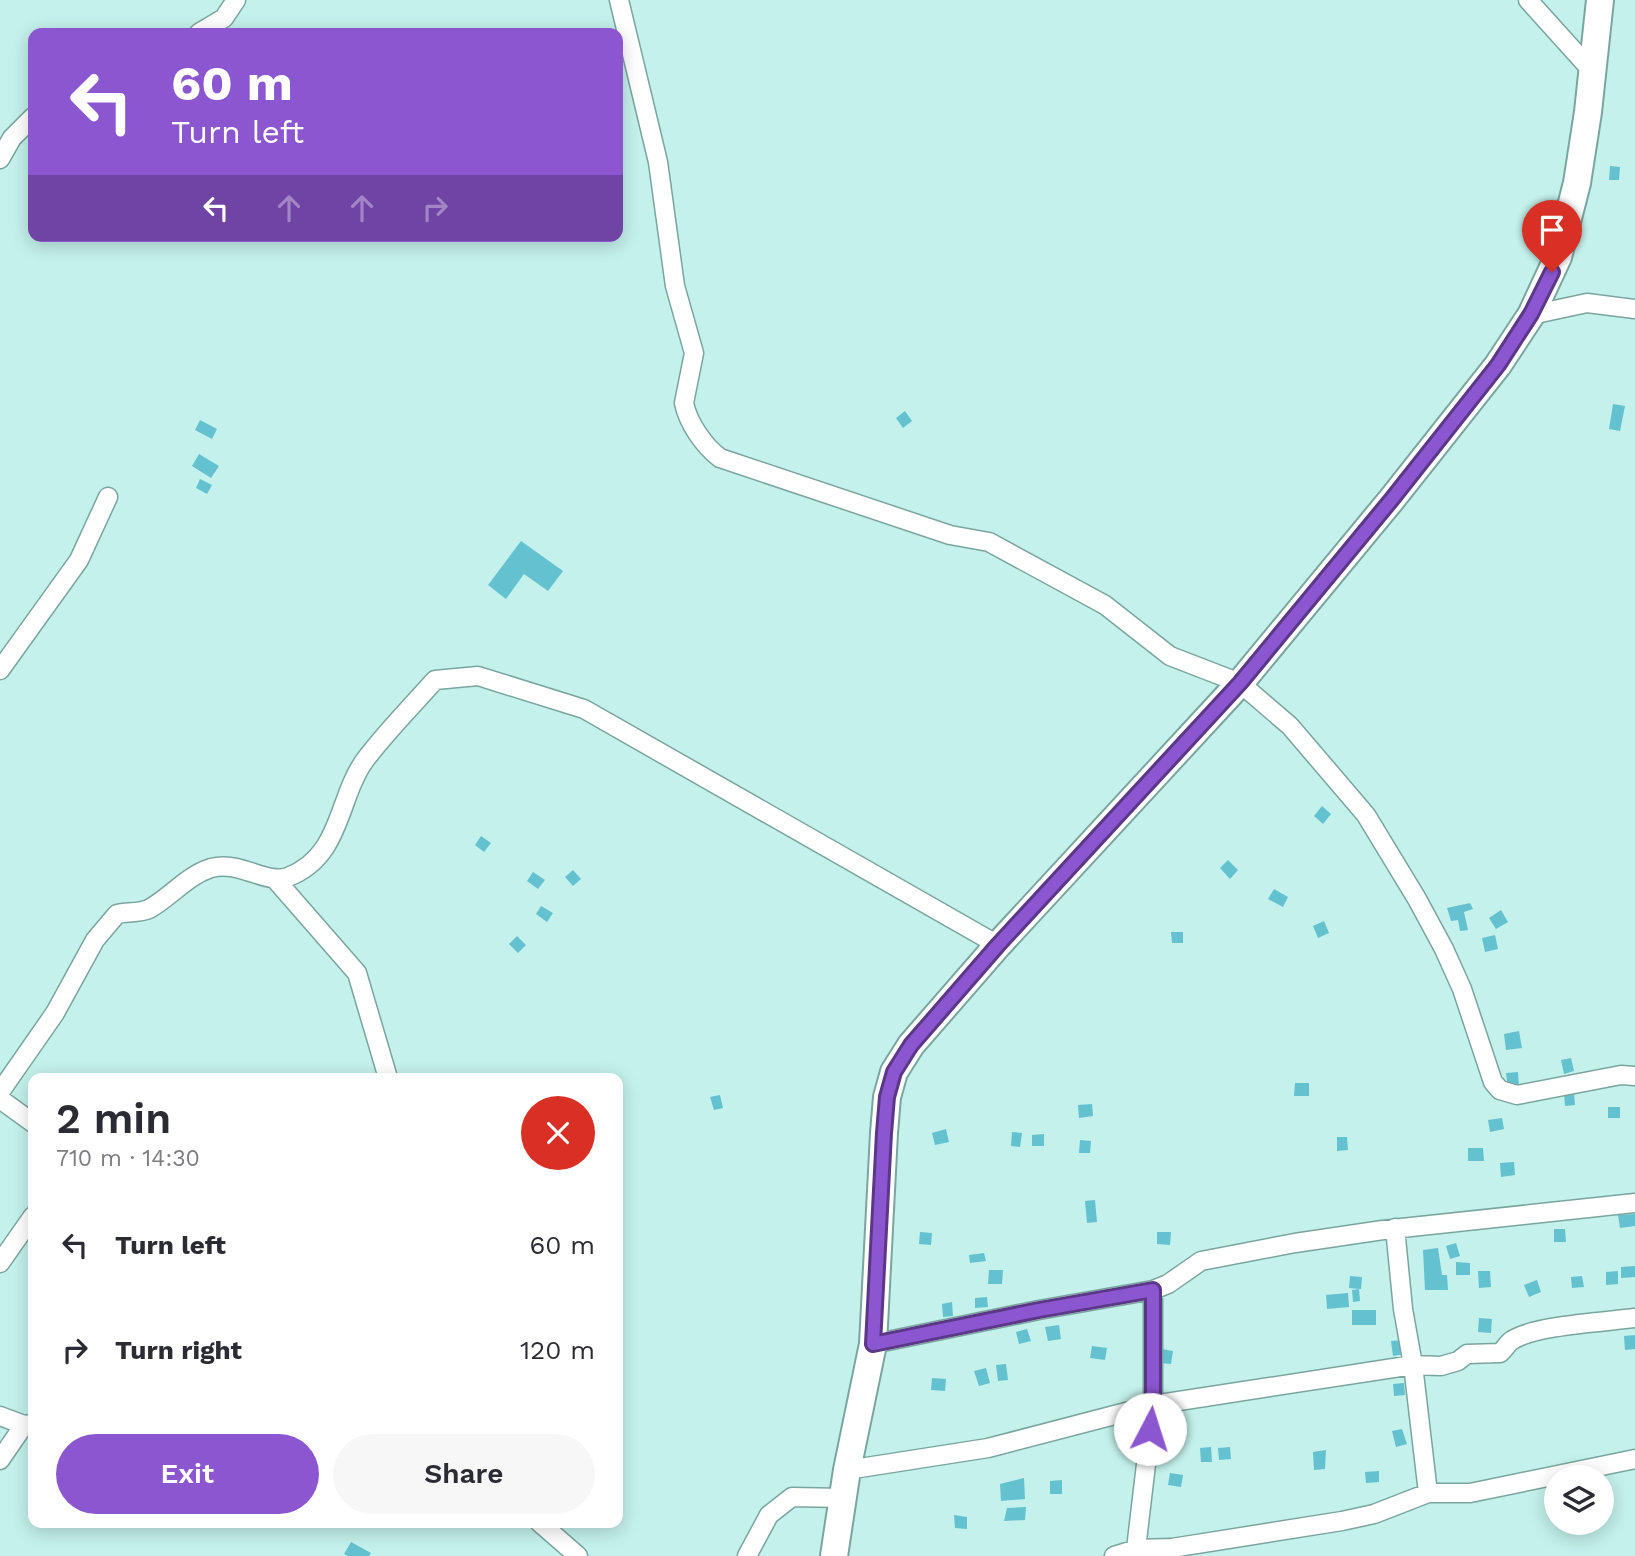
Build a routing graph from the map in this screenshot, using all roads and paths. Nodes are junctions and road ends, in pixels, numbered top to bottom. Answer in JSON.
{"nodes":[{"id":1,"x":236,"y":0,"type":"edge"},
{"id":2,"x":619,"y":0,"type":"edge"},
{"id":3,"x":1528,"y":0,"type":"edge"},
{"id":4,"x":1600,"y":0,"type":"edge"},
{"id":5,"x":207,"y":28,"type":"edge"},
{"id":6,"x":1592,"y":71,"type":"junction"},
{"id":7,"x":28,"y":122,"type":"edge"},
{"id":8,"x":0,"y":159,"type":"edge"},
{"id":9,"x":1635,"y":309,"type":"edge"},
{"id":10,"x":1531,"y":314,"type":"junction"},
{"id":11,"x":108,"y":497,"type":"dead end"},
{"id":12,"x":0,"y":670,"type":"edge"},
{"id":13,"x":1240,"y":683,"type":"junction"},
{"id":14,"x":275,"y":879,"type":"junction"},
{"id":15,"x":998,"y":945,"type":"junction"},
{"id":16,"x":387,"y":1073,"type":"edge"},
{"id":17,"x":1635,"y":1076,"type":"edge"},
{"id":18,"x":0,"y":1092,"type":"edge"},
{"id":19,"x":0,"y":1098,"type":"edge"},
{"id":20,"x":28,"y":1119,"type":"edge"},
{"id":21,"x":1635,"y":1203,"type":"edge"},
{"id":22,"x":28,"y":1223,"type":"edge"},
{"id":23,"x":1395,"y":1228,"type":"junction"},
{"id":24,"x":0,"y":1263,"type":"edge"},
{"id":25,"x":1153,"y":1290,"type":"junction"},
{"id":26,"x":1635,"y":1318,"type":"edge"},
{"id":27,"x":873,"y":1344,"type":"junction"},
{"id":28,"x":1413,"y":1365,"type":"junction"},
{"id":29,"x":1153,"y":1405,"type":"junction"},
{"id":30,"x":0,"y":1416,"type":"edge"},
{"id":31,"x":28,"y":1425,"type":"edge"},
{"id":32,"x":28,"y":1426,"type":"edge"},
{"id":33,"x":1635,"y":1459,"type":"edge"},
{"id":34,"x":0,"y":1460,"type":"edge"},
{"id":35,"x":847,"y":1470,"type":"junction"},
{"id":36,"x":1428,"y":1493,"type":"junction"},
{"id":37,"x":843,"y":1498,"type":"junction"},
{"id":38,"x":546,"y":1528,"type":"edge"},
{"id":39,"x":1136,"y":1549,"type":"junction"},
{"id":40,"x":578,"y":1556,"type":"edge"},
{"id":41,"x":747,"y":1556,"type":"edge"},
{"id":42,"x":834,"y":1556,"type":"edge"},
{"id":43,"x":1114,"y":1556,"type":"edge"}],
"edges":[{"from":1,"to":5,"type":"street"},
{"from":2,"to":13,"type":"street"},
{"from":3,"to":6,"type":"street"},
{"from":4,"to":6,"type":"main road"},
{"from":6,"to":10,"type":"main road"},
{"from":7,"to":8,"type":"street"},
{"from":9,"to":10,"type":"street"},
{"from":10,"to":13,"type":"main road"},
{"from":11,"to":12,"type":"street"},
{"from":13,"to":15,"type":"main road"},
{"from":13,"to":17,"type":"street"},
{"from":14,"to":15,"type":"street"},
{"from":14,"to":16,"type":"street"},
{"from":14,"to":18,"type":"street"},
{"from":15,"to":27,"type":"main road"},
{"from":19,"to":20,"type":"street"},
{"from":21,"to":23,"type":"street"},
{"from":22,"to":24,"type":"street"},
{"from":23,"to":25,"type":"street"},
{"from":23,"to":28,"type":"street"},
{"from":25,"to":27,"type":"street"},
{"from":25,"to":29,"type":"street"},
{"from":26,"to":28,"type":"street"},
{"from":27,"to":35,"type":"main road"},
{"from":28,"to":29,"type":"street"},
{"from":28,"to":36,"type":"street"},
{"from":29,"to":35,"type":"street"},
{"from":29,"to":39,"type":"street"},
{"from":30,"to":31,"type":"street"},
{"from":32,"to":34,"type":"street"},
{"from":33,"to":36,"type":"street"},
{"from":35,"to":37,"type":"main road"},
{"from":36,"to":39,"type":"street"},
{"from":37,"to":41,"type":"street"},
{"from":37,"to":42,"type":"main road"},
{"from":38,"to":40,"type":"street"},
{"from":39,"to":43,"type":"street"}]}
